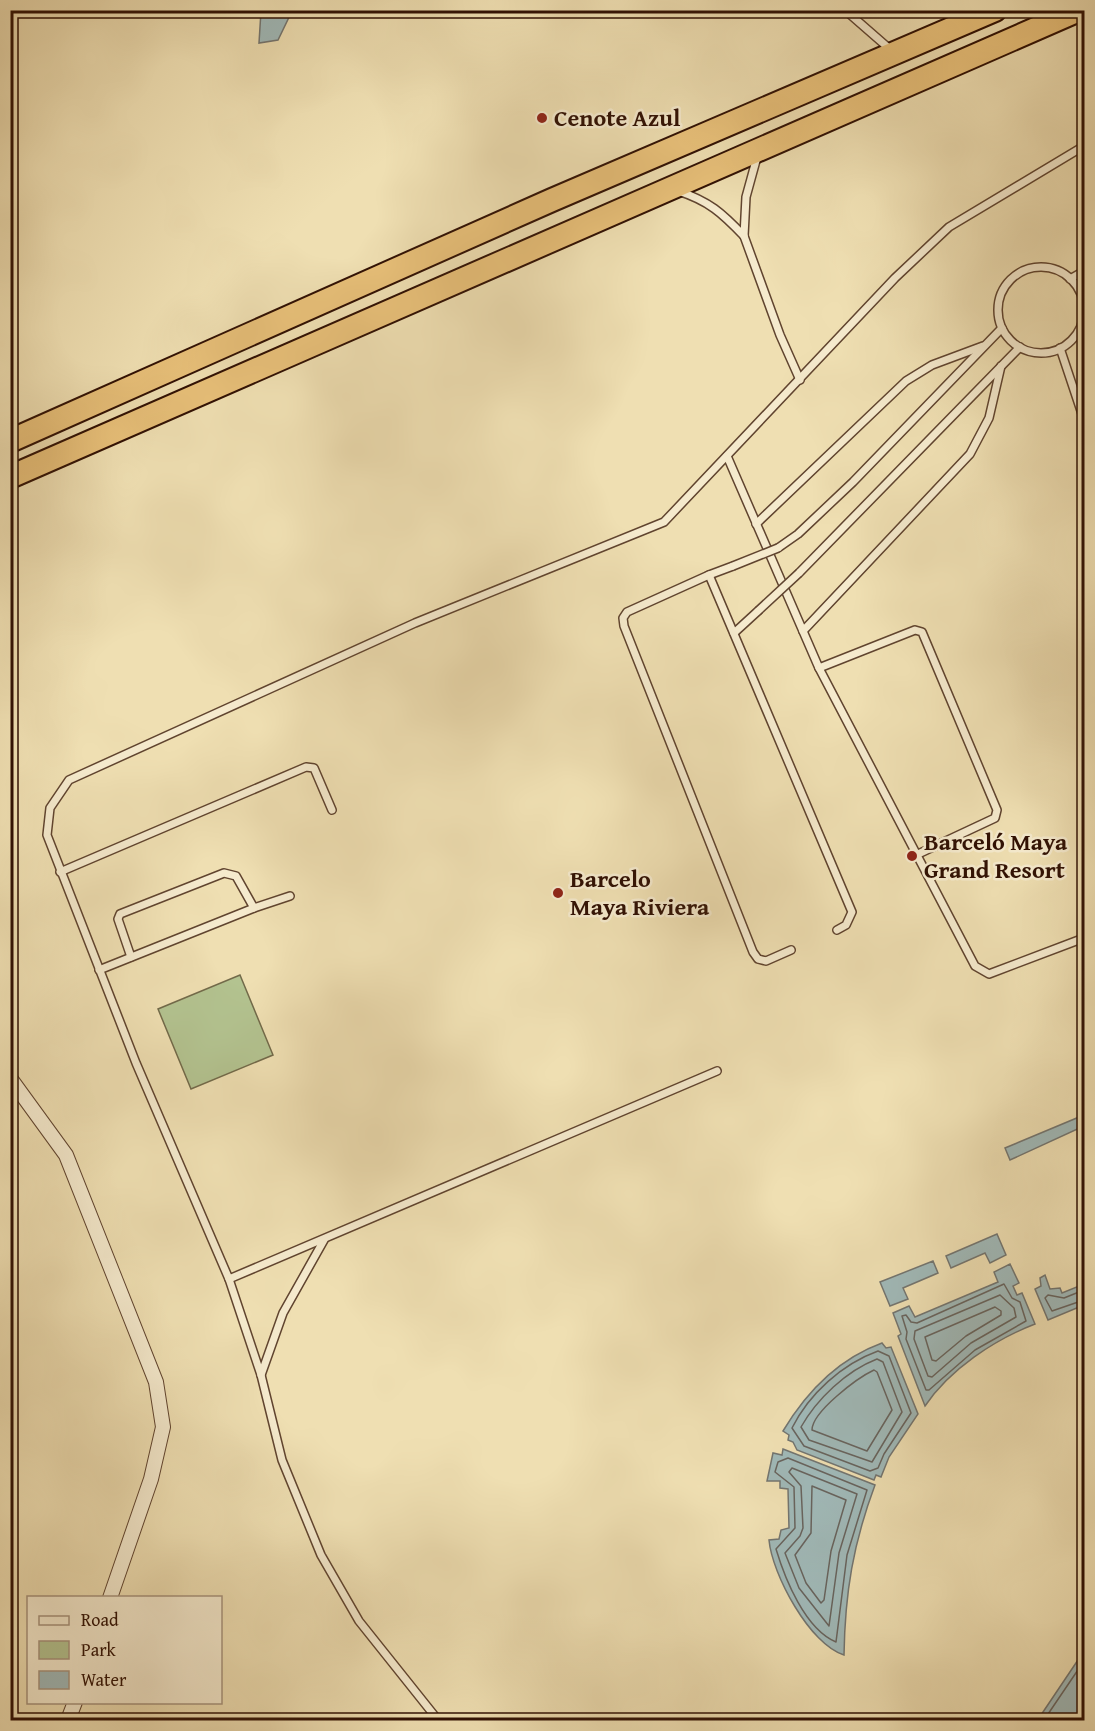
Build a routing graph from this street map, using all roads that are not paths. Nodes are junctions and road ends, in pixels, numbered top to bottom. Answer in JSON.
{"nodes":[{"id":1,"x":845,"y":10,"type":"edge"},
{"id":2,"x":995,"y":10,"type":"edge"},
{"id":3,"x":1079,"y":10,"type":"edge"},
{"id":4,"x":896,"y":55,"type":"junction"},
{"id":5,"x":1084,"y":146,"type":"edge"},
{"id":6,"x":759,"y":149,"type":"junction"},
{"id":7,"x":669,"y":188,"type":"junction"},
{"id":8,"x":744,"y":236,"type":"junction"},
{"id":9,"x":1084,"y":271,"type":"edge"},
{"id":10,"x":1070,"y":279,"type":"junction"},
{"id":11,"x":1083,"y":300,"type":"edge"},
{"id":12,"x":1002,"y":328,"type":"junction"},
{"id":13,"x":986,"y":345,"type":"junction"},
{"id":14,"x":1020,"y":347,"type":"junction"},
{"id":15,"x":1060,"y":348,"type":"junction"},
{"id":16,"x":1001,"y":366,"type":"junction"},
{"id":17,"x":800,"y":380,"type":"junction"},
{"id":18,"x":1084,"y":420,"type":"edge"},
{"id":19,"x":10,"y":441,"type":"edge"},
{"id":20,"x":727,"y":456,"type":"junction"},
{"id":21,"x":10,"y":477,"type":"edge"},
{"id":22,"x":756,"y":524,"type":"junction"},
{"id":23,"x":710,"y":575,"type":"junction"},
{"id":24,"x":803,"y":631,"type":"junction"},
{"id":25,"x":734,"y":633,"type":"junction"},
{"id":26,"x":819,"y":668,"type":"junction"},
{"id":27,"x":333,"y":810,"type":"dead end"},
{"id":28,"x":916,"y":855,"type":"junction"},
{"id":29,"x":60,"y":872,"type":"junction"},
{"id":30,"x":290,"y":896,"type":"dead end"},
{"id":31,"x":254,"y":908,"type":"junction"},
{"id":32,"x":837,"y":930,"type":"dead end"},
{"id":33,"x":1084,"y":939,"type":"edge"},
{"id":34,"x":791,"y":950,"type":"dead end"},
{"id":35,"x":131,"y":957,"type":"junction"},
{"id":36,"x":99,"y":970,"type":"junction"},
{"id":37,"x":717,"y":1071,"type":"dead end"},
{"id":38,"x":10,"y":1078,"type":"edge"},
{"id":39,"x":324,"y":1240,"type":"junction"},
{"id":40,"x":229,"y":1279,"type":"junction"},
{"id":41,"x":261,"y":1375,"type":"junction"},
{"id":42,"x":111,"y":1596,"type":"edge"},
{"id":43,"x":74,"y":1704,"type":"edge"},
{"id":44,"x":68,"y":1720,"type":"edge"},
{"id":45,"x":438,"y":1720,"type":"edge"}],
"edges":[{"from":1,"to":4,"type":"lane"},
{"from":2,"to":4,"type":"highway"},
{"from":3,"to":6,"type":"highway"},
{"from":4,"to":19,"type":"highway"},
{"from":5,"to":17,"type":"lane"},
{"from":6,"to":7,"type":"highway"},
{"from":6,"to":8,"type":"lane"},
{"from":7,"to":8,"type":"lane"},
{"from":7,"to":21,"type":"highway"},
{"from":8,"to":17,"type":"lane"},
{"from":9,"to":10,"type":"lane"},
{"from":10,"to":11,"type":"lane"},
{"from":10,"to":12,"type":"lane"},
{"from":11,"to":15,"type":"lane"},
{"from":12,"to":13,"type":"lane"},
{"from":12,"to":14,"type":"lane"},
{"from":13,"to":22,"type":"lane"},
{"from":13,"to":23,"type":"lane","bridge":true},
{"from":14,"to":15,"type":"lane"},
{"from":14,"to":16,"type":"lane"},
{"from":15,"to":18,"type":"lane"},
{"from":16,"to":24,"type":"lane"},
{"from":16,"to":25,"type":"lane","bridge":true},
{"from":17,"to":20,"type":"lane"},
{"from":20,"to":22,"type":"lane"},
{"from":20,"to":29,"type":"lane"},
{"from":22,"to":24,"type":"lane"},
{"from":23,"to":25,"type":"lane"},
{"from":23,"to":34,"type":"lane"},
{"from":24,"to":26,"type":"lane"},
{"from":25,"to":32,"type":"lane"},
{"from":26,"to":28,"type":"lane"},
{"from":26,"to":28,"type":"lane"},
{"from":27,"to":29,"type":"lane"},
{"from":28,"to":33,"type":"lane"},
{"from":29,"to":36,"type":"lane"},
{"from":30,"to":31,"type":"lane"},
{"from":31,"to":35,"type":"lane"},
{"from":31,"to":35,"type":"lane"},
{"from":35,"to":36,"type":"lane"},
{"from":36,"to":40,"type":"lane"},
{"from":37,"to":39,"type":"lane"},
{"from":38,"to":42,"type":"street"},
{"from":39,"to":40,"type":"lane"},
{"from":39,"to":41,"type":"lane"},
{"from":40,"to":41,"type":"lane"},
{"from":41,"to":45,"type":"lane"},
{"from":43,"to":44,"type":"street"}]}
